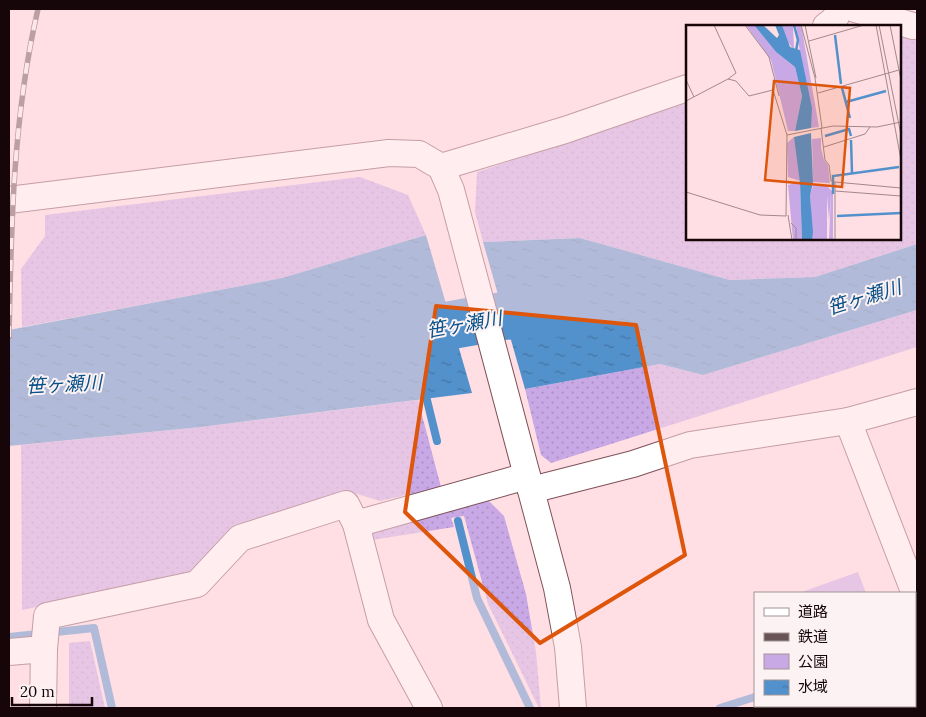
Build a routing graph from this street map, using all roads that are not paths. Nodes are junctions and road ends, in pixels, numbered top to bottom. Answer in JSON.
{"nodes":[{"id":1,"x":840,"y":9,"type":"edge"},
{"id":2,"x":855,"y":9,"type":"edge"},
{"id":3,"x":827,"y":25,"type":"edge"},
{"id":4,"x":910,"y":26,"type":"edge"},
{"id":5,"x":683,"y":90,"type":"edge"},
{"id":6,"x":446,"y":178,"type":"junction"},
{"id":7,"x":9,"y":200,"type":"edge"},
{"id":8,"x":917,"y":402,"type":"edge"},
{"id":9,"x":848,"y":421,"type":"junction"},
{"id":10,"x":528,"y":476,"type":"junction"},
{"id":11,"x":356,"y":524,"type":"junction"},
{"id":12,"x":914,"y":592,"type":"edge"},
{"id":13,"x":45,"y":638,"type":"junction"},
{"id":14,"x":9,"y":652,"type":"edge"},
{"id":15,"x":43,"y":708,"type":"edge"},
{"id":16,"x":429,"y":708,"type":"edge"},
{"id":17,"x":573,"y":708,"type":"edge"}],
"edges":[{"from":1,"to":3,"type":"street"},
{"from":2,"to":4,"type":"street"},
{"from":5,"to":6,"type":"street"},
{"from":6,"to":7,"type":"street"},
{"from":6,"to":10,"type":"street"},
{"from":8,"to":9,"type":"street"},
{"from":9,"to":10,"type":"street"},
{"from":9,"to":12,"type":"street"},
{"from":10,"to":11,"type":"street"},
{"from":10,"to":17,"type":"street"},
{"from":11,"to":13,"type":"street"},
{"from":11,"to":16,"type":"street"},
{"from":13,"to":14,"type":"street"},
{"from":13,"to":15,"type":"street"}]}
